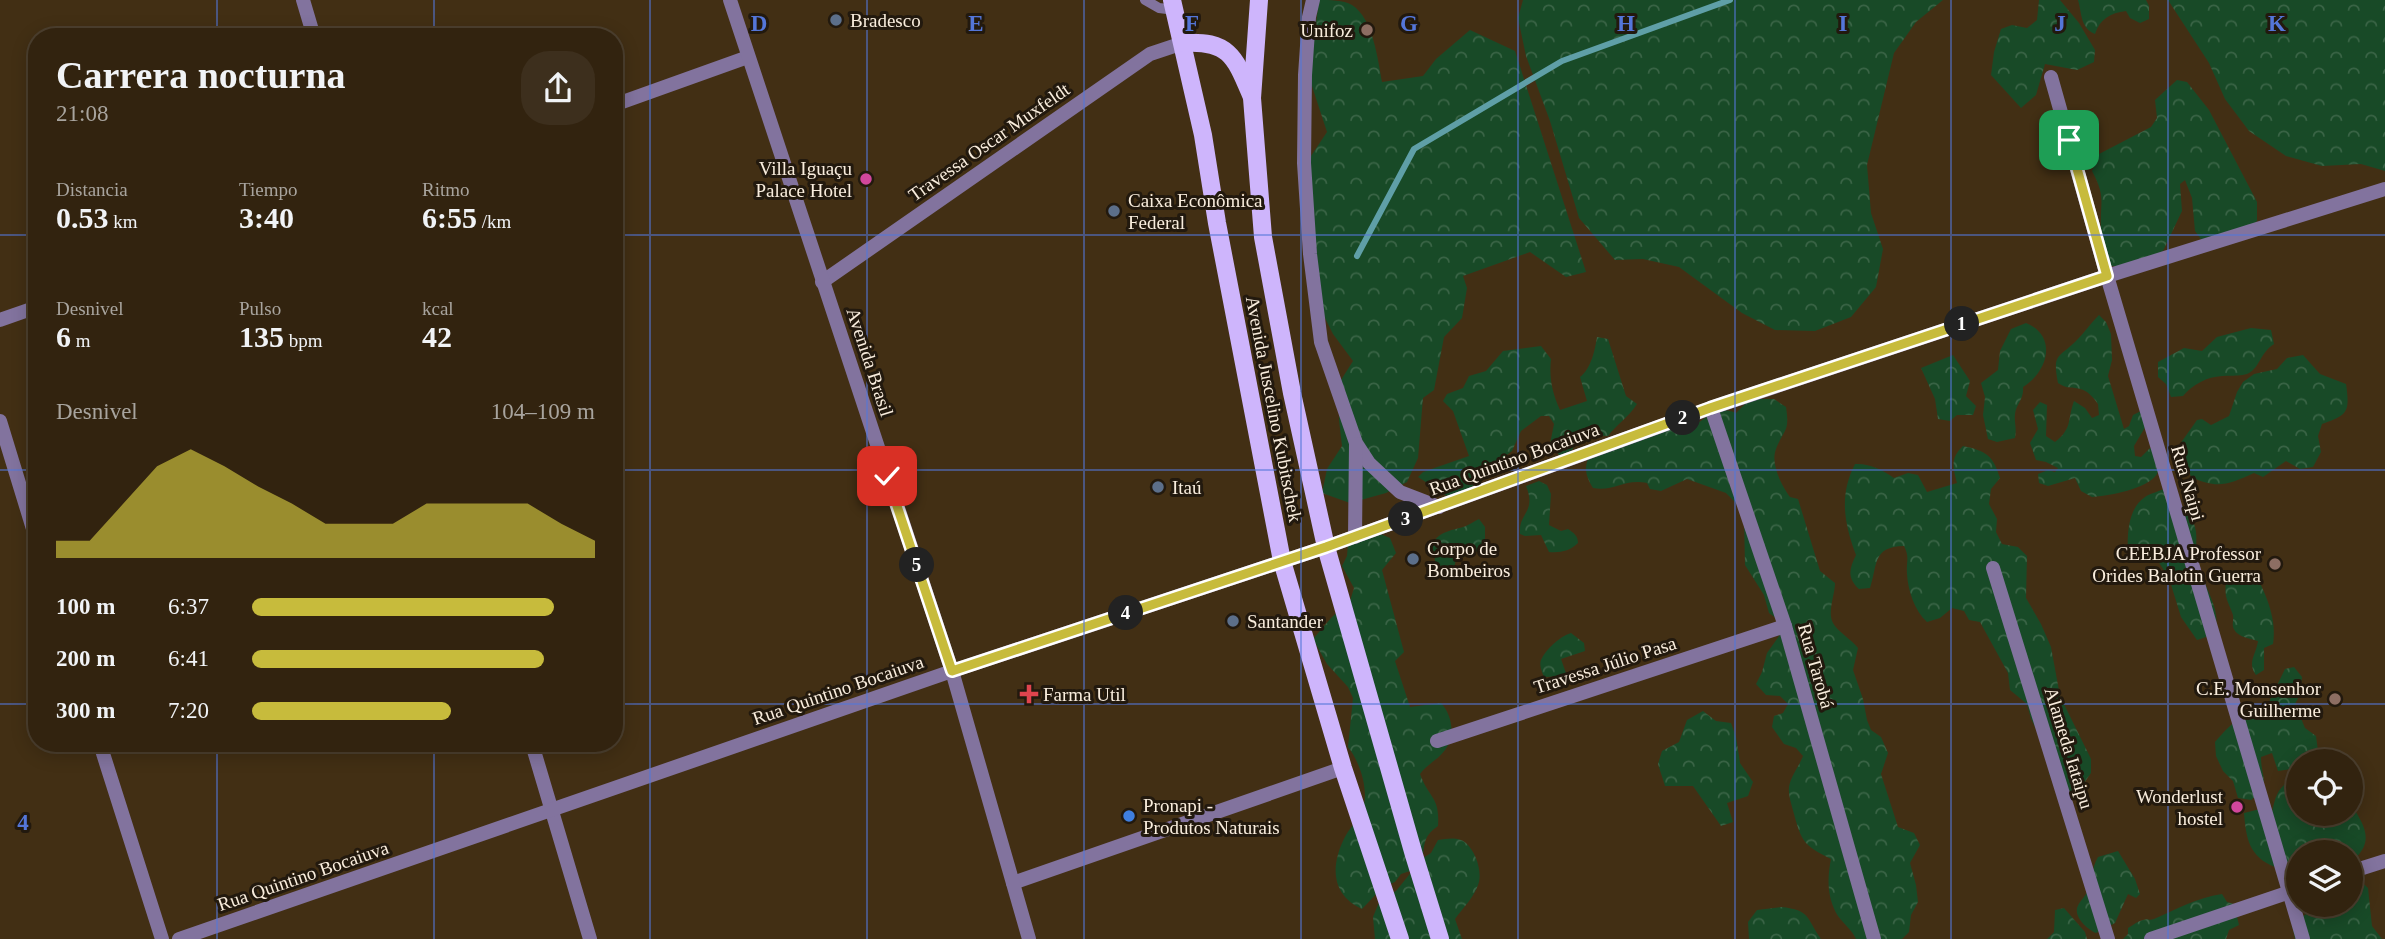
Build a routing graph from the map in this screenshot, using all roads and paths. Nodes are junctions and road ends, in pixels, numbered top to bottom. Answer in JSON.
{"nodes":[{"id":1,"x":303,"y":0,"type":"edge"},
{"id":2,"x":730,"y":0,"type":"edge"},
{"id":3,"x":1145,"y":0,"type":"edge"},
{"id":4,"x":1259,"y":0,"type":"edge"},
{"id":5,"x":1313,"y":0,"type":"edge"},
{"id":6,"x":1173,"y":5,"type":"edge"},
{"id":7,"x":311,"y":28,"type":"edge"},
{"id":8,"x":1183,"y":43,"type":"junction"},
{"id":9,"x":748,"y":57,"type":"junction"},
{"id":10,"x":2051,"y":77,"type":"dead end"},
{"id":11,"x":1252,"y":98,"type":"junction"},
{"id":12,"x":623,"y":102,"type":"edge"},
{"id":13,"x":2385,"y":189,"type":"edge"},
{"id":14,"x":2107,"y":276,"type":"junction"},
{"id":15,"x":822,"y":282,"type":"junction"},
{"id":16,"x":28,"y":310,"type":"edge"},
{"id":17,"x":0,"y":320,"type":"edge"},
{"id":18,"x":1710,"y":408,"type":"junction"},
{"id":19,"x":0,"y":421,"type":"edge"},
{"id":20,"x":1356,"y":443,"type":"junction"},
{"id":21,"x":1439,"y":507,"type":"junction"},
{"id":22,"x":28,"y":513,"type":"edge"},
{"id":23,"x":1355,"y":537,"type":"junction"},
{"id":24,"x":1326,"y":547,"type":"junction"},
{"id":25,"x":1282,"y":561,"type":"junction"},
{"id":26,"x":1993,"y":568,"type":"dead end"},
{"id":27,"x":1785,"y":626,"type":"junction"},
{"id":28,"x":952,"y":671,"type":"junction"},
{"id":29,"x":1437,"y":741,"type":"dead end"},
{"id":30,"x":103,"y":752,"type":"edge"},
{"id":31,"x":534,"y":752,"type":"edge"},
{"id":32,"x":1343,"y":768,"type":"junction"},
{"id":33,"x":552,"y":811,"type":"junction"},
{"id":34,"x":2385,"y":861,"type":"edge"},
{"id":35,"x":2286,"y":868,"type":"edge"},
{"id":36,"x":2363,"y":868,"type":"edge"},
{"id":37,"x":1013,"y":883,"type":"junction"},
{"id":38,"x":2286,"y":893,"type":"edge"},
{"id":39,"x":2298,"y":917,"type":"edge"},
{"id":40,"x":162,"y":939,"type":"edge"},
{"id":41,"x":179,"y":939,"type":"edge"},
{"id":42,"x":590,"y":939,"type":"edge"},
{"id":43,"x":1029,"y":939,"type":"edge"},
{"id":44,"x":1400,"y":939,"type":"edge"},
{"id":45,"x":1440,"y":939,"type":"edge"},
{"id":46,"x":1874,"y":939,"type":"edge"},
{"id":47,"x":2108,"y":939,"type":"edge"},
{"id":48,"x":2151,"y":939,"type":"edge"},
{"id":49,"x":2303,"y":939,"type":"edge"}],
"edges":[{"from":1,"to":7,"type":"street"},
{"from":2,"to":9,"type":"street","name":"Avenida Brasil"},
{"from":3,"to":6,"type":"lane"},
{"from":4,"to":11,"type":"main road","name":"Avenida Juscelino Kubitschek"},
{"from":5,"to":20,"type":"street"},
{"from":6,"to":8,"type":"main road","name":"Avenida Juscelino Kubitschek"},
{"from":8,"to":11,"type":"main road"},
{"from":8,"to":15,"type":"street","name":"Travessa Oscar Muxfeldt"},
{"from":8,"to":25,"type":"main road","name":"Avenida Juscelino Kubitschek"},
{"from":9,"to":12,"type":"street"},
{"from":9,"to":15,"type":"street","name":"Avenida Brasil"},
{"from":10,"to":14,"type":"street","name":"Rua Naipi"},
{"from":11,"to":24,"type":"main road","name":"Avenida Juscelino Kubitschek"},
{"from":13,"to":14,"type":"street","name":"Rua Quintino Bocaiuva"},
{"from":14,"to":18,"type":"street","name":"Rua Quintino Bocaiuva"},
{"from":14,"to":35,"type":"street","name":"Rua Naipi"},
{"from":15,"to":28,"type":"street","name":"Avenida Brasil"},
{"from":16,"to":17,"type":"street"},
{"from":18,"to":21,"type":"street","name":"Rua Quintino Bocaiuva"},
{"from":18,"to":27,"type":"street","name":"Rua Tarobá"},
{"from":19,"to":22,"type":"street"},
{"from":20,"to":21,"type":"street"},
{"from":20,"to":23,"type":"street"},
{"from":21,"to":23,"type":"street","name":"Rua Quintino Bocaiuva"},
{"from":23,"to":24,"type":"street","name":"Rua Quintino Bocaiuva"},
{"from":24,"to":25,"type":"street","name":"Rua Quintino Bocaiuva"},
{"from":24,"to":45,"type":"main road","name":"Avenida Juscelino Kubitschek"},
{"from":25,"to":28,"type":"street","name":"Rua Quintino Bocaiuva"},
{"from":25,"to":32,"type":"main road","name":"Avenida Juscelino Kubitschek"},
{"from":26,"to":47,"type":"street","name":"Alameda Iataipu"},
{"from":27,"to":29,"type":"street","name":"Travessa Júlio Pasa"},
{"from":27,"to":46,"type":"street","name":"Rua Tarobá"},
{"from":28,"to":33,"type":"street","name":"Rua Quintino Bocaiuva"},
{"from":28,"to":37,"type":"street","name":"Avenida Brasil"},
{"from":30,"to":40,"type":"street"},
{"from":31,"to":33,"type":"street"},
{"from":32,"to":37,"type":"street"},
{"from":32,"to":44,"type":"main road","name":"Avenida Juscelino Kubitschek"},
{"from":33,"to":41,"type":"street","name":"Rua Quintino Bocaiuva"},
{"from":33,"to":42,"type":"street"},
{"from":34,"to":36,"type":"street"},
{"from":37,"to":43,"type":"street","name":"Avenida Brasil"},
{"from":38,"to":48,"type":"street"},
{"from":39,"to":49,"type":"street","name":"Rua Naipi"}]}
